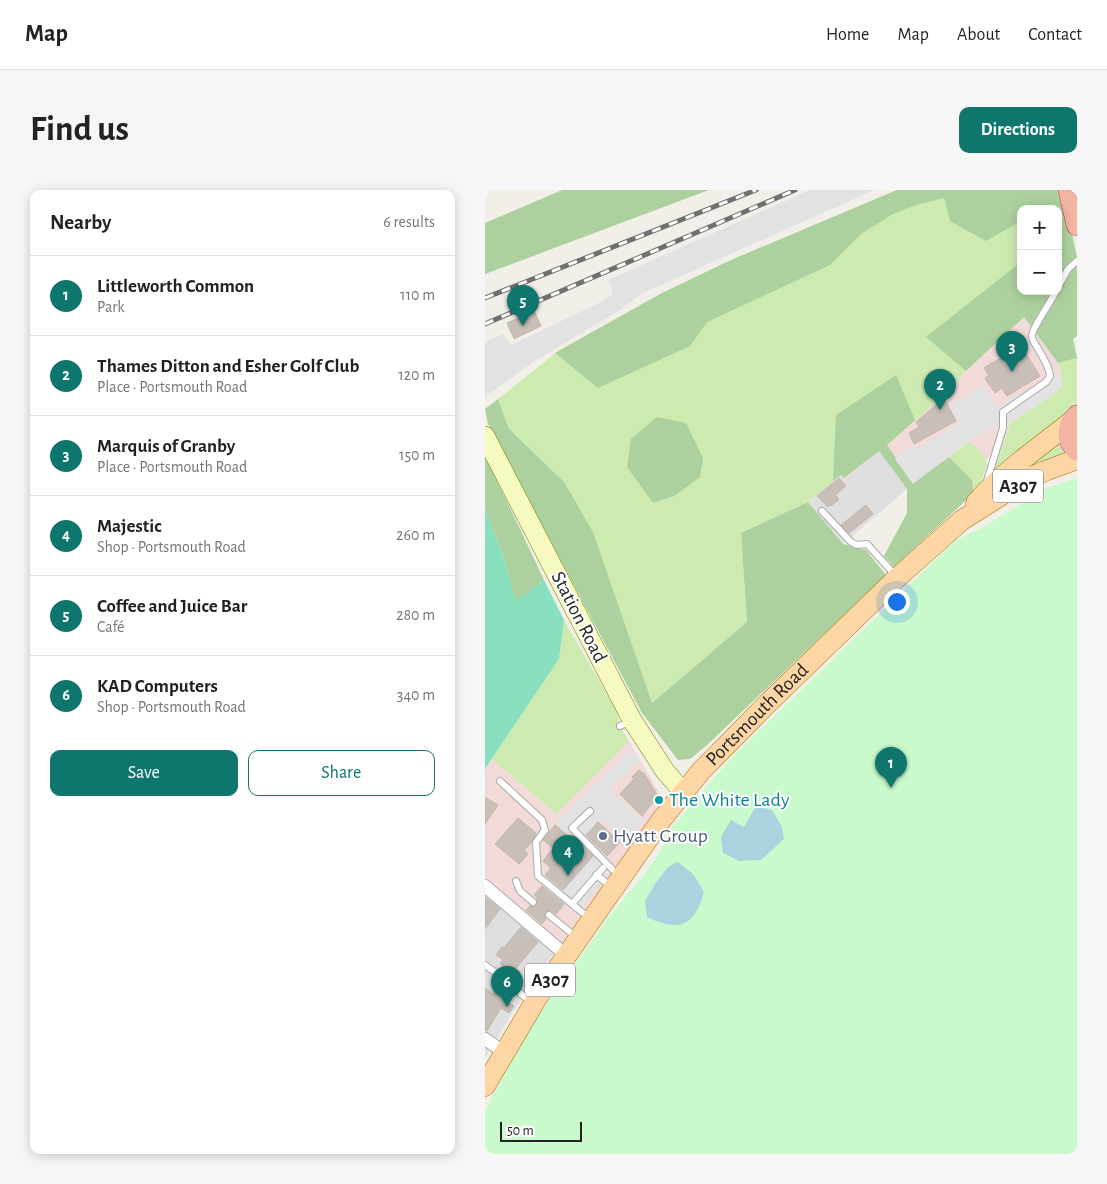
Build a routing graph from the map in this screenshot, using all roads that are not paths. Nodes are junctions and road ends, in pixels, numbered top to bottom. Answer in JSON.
{"nodes":[{"id":1,"x":1069,"y":190,"type":"edge"},
{"id":2,"x":1077,"y":225,"type":"edge"},
{"id":3,"x":1077,"y":261,"type":"edge"},
{"id":4,"x":1062,"y":280,"type":"edge"},
{"id":5,"x":1054,"y":295,"type":"edge"},
{"id":6,"x":1075,"y":419,"type":"edge"},
{"id":7,"x":485,"y":436,"type":"edge"},
{"id":8,"x":1077,"y":450,"type":"edge"},
{"id":9,"x":1077,"y":459,"type":"edge"},
{"id":10,"x":1077,"y":468,"type":"edge"},
{"id":11,"x":995,"y":494,"type":"junction"},
{"id":12,"x":821,"y":511,"type":"dead end"},
{"id":13,"x":897,"y":578,"type":"junction"},
{"id":14,"x":500,"y":781,"type":"dead end"},
{"id":15,"x":683,"y":792,"type":"junction"},
{"id":16,"x":590,"y":811,"type":"dead end"},
{"id":17,"x":603,"y":868,"type":"dead end"},
{"id":18,"x":596,"y":875,"type":"junction"},
{"id":19,"x":516,"y":881,"type":"dead end"},
{"id":20,"x":619,"y":883,"type":"junction"},
{"id":21,"x":485,"y":886,"type":"edge"},
{"id":22,"x":533,"y":902,"type":"dead end"},
{"id":23,"x":572,"y":904,"type":"junction"},
{"id":24,"x":549,"y":915,"type":"dead end"},
{"id":25,"x":591,"y":921,"type":"junction"},
{"id":26,"x":578,"y":939,"type":"junction"},
{"id":27,"x":567,"y":956,"type":"junction"},
{"id":28,"x":485,"y":965,"type":"edge"},
{"id":29,"x":533,"y":1004,"type":"junction"},
{"id":30,"x":485,"y":1039,"type":"edge"},
{"id":31,"x":504,"y":1052,"type":"junction"},
{"id":32,"x":485,"y":1086,"type":"edge"}],
"edges":[{"from":1,"to":2,"type":"highway"},
{"from":3,"to":4,"type":"lane"},
{"from":5,"to":11,"type":"lane"},
{"from":6,"to":8,"type":"highway"},
{"from":6,"to":11,"type":"main road","name":"Portsmouth Road","number":"A307"},
{"from":7,"to":15,"type":"main road","name":"Station Road"},
{"from":9,"to":11,"type":"main road","name":"Portsmouth Road","number":"A307"},
{"from":10,"to":11,"type":"main road"},
{"from":11,"to":13,"type":"main road","name":"Portsmouth Road","number":"A307"},
{"from":12,"to":13,"type":"lane"},
{"from":13,"to":15,"type":"main road","name":"Portsmouth Road","number":"A307"},
{"from":14,"to":23,"type":"lane"},
{"from":15,"to":20,"type":"main road","name":"Portsmouth Road","number":"A307"},
{"from":16,"to":20,"type":"lane"},
{"from":17,"to":18,"type":"lane"},
{"from":18,"to":20,"type":"lane"},
{"from":18,"to":23,"type":"lane"},
{"from":19,"to":22,"type":"lane"},
{"from":20,"to":25,"type":"main road","name":"Portsmouth Road","number":"A307"},
{"from":21,"to":27,"type":"street"},
{"from":23,"to":25,"type":"lane"},
{"from":24,"to":26,"type":"lane"},
{"from":25,"to":26,"type":"main road","name":"Portsmouth Road","number":"A307"},
{"from":26,"to":27,"type":"main road","name":"Portsmouth Road","number":"A307"},
{"from":27,"to":29,"type":"main road","name":"Portsmouth Road","number":"A307"},
{"from":28,"to":29,"type":"lane"},
{"from":29,"to":31,"type":"main road","name":"Portsmouth Road","number":"A307"},
{"from":30,"to":31,"type":"street"},
{"from":31,"to":32,"type":"main road","name":"Portsmouth Road","number":"A307"}]}
